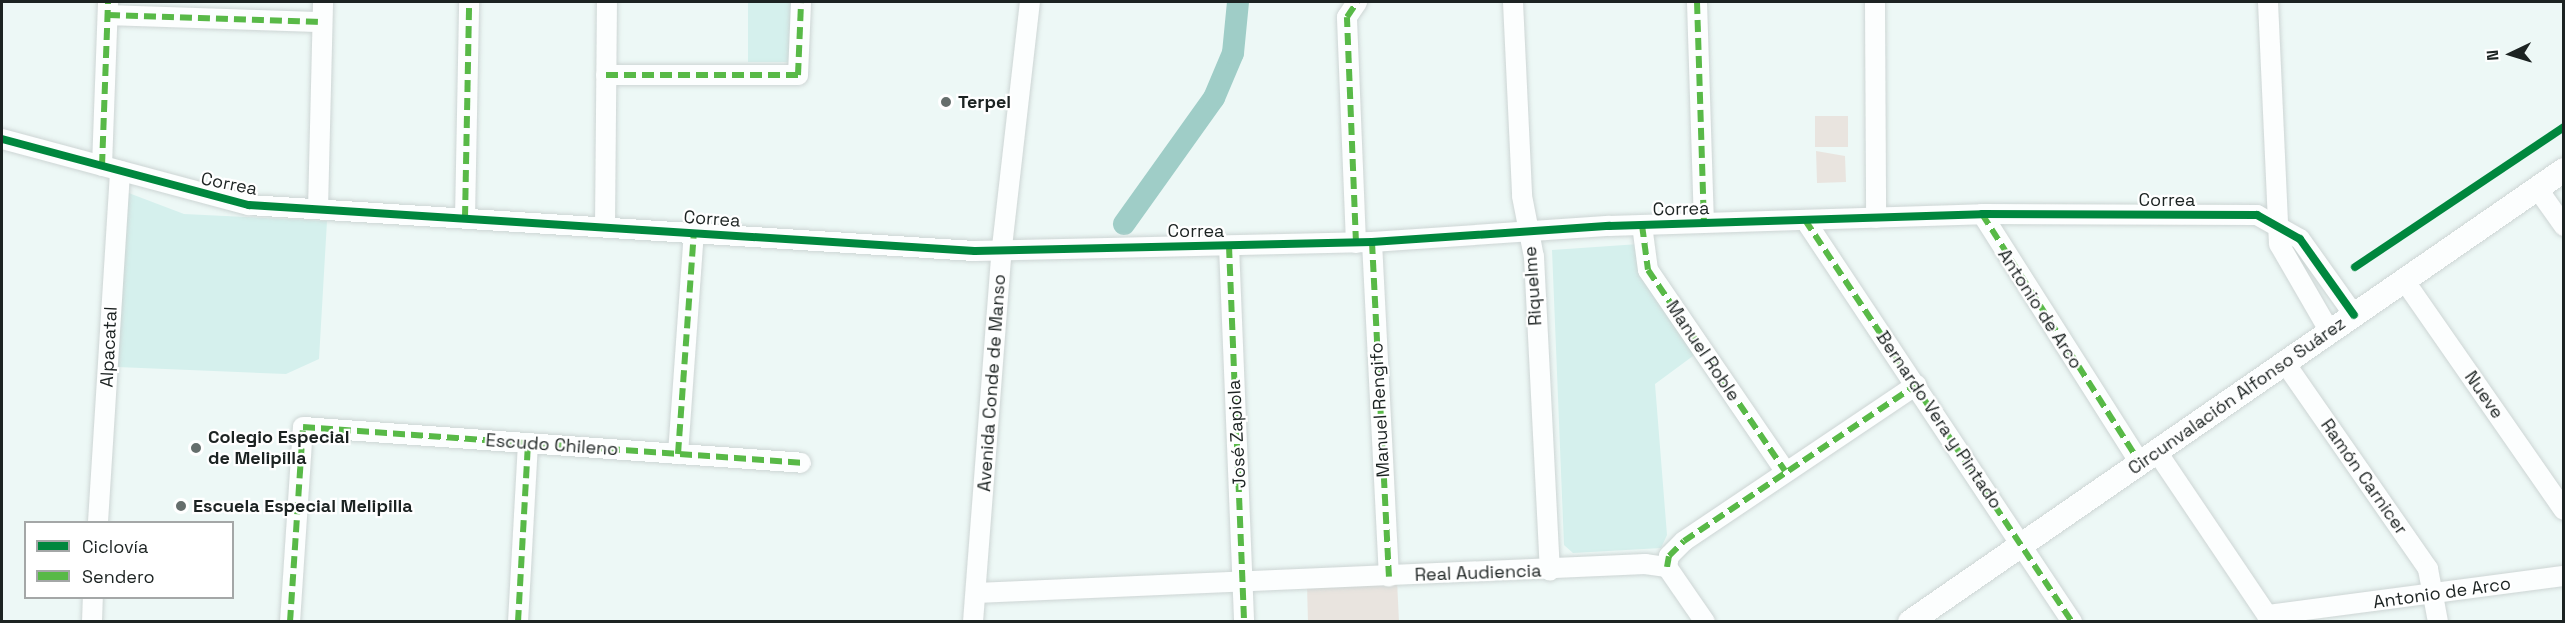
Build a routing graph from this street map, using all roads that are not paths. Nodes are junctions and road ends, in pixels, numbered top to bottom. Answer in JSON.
{"nodes":[{"id":1,"x":323,"y":2,"type":"edge"},
{"id":2,"x":469,"y":2,"type":"edge"},
{"id":3,"x":607,"y":2,"type":"edge"},
{"id":4,"x":801,"y":2,"type":"edge"},
{"id":5,"x":1030,"y":2,"type":"edge"},
{"id":6,"x":1513,"y":2,"type":"edge"},
{"id":7,"x":1697,"y":2,"type":"edge"},
{"id":8,"x":1875,"y":2,"type":"edge"},
{"id":9,"x":2268,"y":2,"type":"edge"},
{"id":10,"x":1354,"y":4,"type":"edge"},
{"id":11,"x":108,"y":8,"type":"edge"},
{"id":12,"x":322,"y":22,"type":"junction"},
{"id":13,"x":606,"y":75,"type":"junction"},
{"id":14,"x":2,"y":139,"type":"edge"},
{"id":15,"x":111,"y":169,"type":"junction"},
{"id":16,"x":2564,"y":170,"type":"edge"},
{"id":17,"x":2537,"y":188,"type":"junction"},
{"id":18,"x":318,"y":209,"type":"junction"},
{"id":19,"x":1982,"y":214,"type":"junction"},
{"id":20,"x":465,"y":218,"type":"junction"},
{"id":21,"x":1876,"y":218,"type":"junction"},
{"id":22,"x":1805,"y":220,"type":"junction"},
{"id":23,"x":1704,"y":223,"type":"junction"},
{"id":24,"x":1642,"y":225,"type":"junction"},
{"id":25,"x":2279,"y":226,"type":"junction"},
{"id":26,"x":2564,"y":226,"type":"edge"},
{"id":27,"x":605,"y":227,"type":"junction"},
{"id":28,"x":1527,"y":230,"type":"junction"},
{"id":29,"x":694,"y":233,"type":"junction"},
{"id":30,"x":1364,"y":243,"type":"junction"},
{"id":31,"x":1229,"y":246,"type":"junction"},
{"id":32,"x":1002,"y":248,"type":"junction"},
{"id":33,"x":2404,"y":280,"type":"junction"},
{"id":34,"x":2354,"y":315,"type":"junction"},
{"id":35,"x":2330,"y":332,"type":"junction"},
{"id":36,"x":2285,"y":363,"type":"junction"},
{"id":37,"x":1916,"y":385,"type":"junction"},
{"id":38,"x":528,"y":443,"type":"junction"},
{"id":39,"x":678,"y":454,"type":"junction"},
{"id":40,"x":2148,"y":457,"type":"junction"},
{"id":41,"x":801,"y":463,"type":"dead end"},
{"id":42,"x":1785,"y":471,"type":"junction"},
{"id":43,"x":2564,"y":510,"type":"edge"},
{"id":44,"x":98,"y":521,"type":"edge"},
{"id":45,"x":2022,"y":544,"type":"junction"},
{"id":46,"x":1667,"y":567,"type":"junction"},
{"id":47,"x":1550,"y":571,"type":"junction"},
{"id":48,"x":2564,"y":576,"type":"edge"},
{"id":49,"x":1389,"y":577,"type":"junction"},
{"id":50,"x":1244,"y":582,"type":"junction"},
{"id":51,"x":976,"y":592,"type":"junction"},
{"id":52,"x":2435,"y":594,"type":"junction"},
{"id":53,"x":93,"y":599,"type":"edge"},
{"id":54,"x":92,"y":621,"type":"edge"},
{"id":55,"x":290,"y":621,"type":"edge"},
{"id":56,"x":518,"y":621,"type":"edge"},
{"id":57,"x":973,"y":621,"type":"edge"},
{"id":58,"x":1244,"y":621,"type":"edge"},
{"id":59,"x":1705,"y":621,"type":"edge"},
{"id":60,"x":1910,"y":621,"type":"edge"},
{"id":61,"x":2073,"y":621,"type":"edge"},
{"id":62,"x":2438,"y":621,"type":"edge"}],
"edges":[{"from":1,"to":12,"type":"street"},
{"from":2,"to":20,"type":"street"},
{"from":3,"to":13,"type":"street"},
{"from":4,"to":13,"type":"street"},
{"from":5,"to":32,"type":"street","name":"Avenida Conde de Manso"},
{"from":6,"to":28,"type":"street","name":"Riquelme"},
{"from":7,"to":23,"type":"street"},
{"from":8,"to":21,"type":"street"},
{"from":9,"to":25,"type":"street"},
{"from":10,"to":30,"type":"street","name":"Manuel Rengifo"},
{"from":11,"to":12,"type":"street"},
{"from":11,"to":15,"type":"street","name":"Alpacatal"},
{"from":12,"to":18,"type":"street"},
{"from":13,"to":27,"type":"street"},
{"from":14,"to":15,"type":"street","name":"Correa"},
{"from":15,"to":18,"type":"street","name":"Correa"},
{"from":15,"to":44,"type":"street","name":"Alpacatal"},
{"from":16,"to":17,"type":"street","name":"Circunvalación Alfonso Suárez"},
{"from":17,"to":26,"type":"street"},
{"from":17,"to":33,"type":"street","name":"Circunvalación Alfonso Suárez"},
{"from":18,"to":20,"type":"street","name":"Correa"},
{"from":19,"to":21,"type":"street","name":"Correa"},
{"from":19,"to":25,"type":"street","name":"Correa"},
{"from":19,"to":40,"type":"street","name":"Antonio de Arco"},
{"from":20,"to":27,"type":"street","name":"Correa"},
{"from":21,"to":22,"type":"street","name":"Correa"},
{"from":22,"to":23,"type":"street","name":"Correa"},
{"from":22,"to":37,"type":"street","name":"Bernardo Vera y Pintado"},
{"from":23,"to":24,"type":"street","name":"Correa"},
{"from":24,"to":28,"type":"street","name":"Correa"},
{"from":24,"to":42,"type":"street","name":"Manuel Roble"},
{"from":25,"to":34,"type":"street","name":"Correa"},
{"from":25,"to":35,"type":"street"},
{"from":27,"to":29,"type":"street","name":"Correa"},
{"from":28,"to":30,"type":"street","name":"Correa"},
{"from":28,"to":47,"type":"street","name":"Riquelme"},
{"from":29,"to":32,"type":"street","name":"Correa"},
{"from":29,"to":39,"type":"street"},
{"from":30,"to":31,"type":"street","name":"Correa"},
{"from":30,"to":49,"type":"street","name":"Manuel Rengifo"},
{"from":31,"to":32,"type":"street","name":"Correa"},
{"from":31,"to":50,"type":"street","name":"José Zapiola"},
{"from":32,"to":51,"type":"street","name":"Avenida Conde de Manso"},
{"from":33,"to":34,"type":"street","name":"Circunvalación Alfonso Suárez"},
{"from":33,"to":43,"type":"street","name":"Nueve"},
{"from":34,"to":35,"type":"street","name":"Circunvalación Alfonso Suárez"},
{"from":35,"to":36,"type":"street","name":"Circunvalación Alfonso Suárez"},
{"from":36,"to":40,"type":"street","name":"Circunvalación Alfonso Suárez"},
{"from":36,"to":52,"type":"street","name":"Ramón Carnicer"},
{"from":37,"to":42,"type":"street"},
{"from":37,"to":45,"type":"street","name":"Bernardo Vera y Pintado"},
{"from":38,"to":39,"type":"street","name":"Escudo Chileno"},
{"from":38,"to":55,"type":"street","name":"Escudo Chileno"},
{"from":38,"to":56,"type":"street"},
{"from":39,"to":41,"type":"street","name":"Escudo Chileno"},
{"from":40,"to":45,"type":"street","name":"Circunvalación Alfonso Suárez"},
{"from":40,"to":52,"type":"street","name":"Antonio de Arco"},
{"from":42,"to":46,"type":"street"},
{"from":45,"to":60,"type":"street","name":"Circunvalación Alfonso Suárez"},
{"from":45,"to":61,"type":"street","name":"Bernardo Vera y Pintado"},
{"from":46,"to":47,"type":"street","name":"Real Audiencia"},
{"from":46,"to":59,"type":"street"},
{"from":47,"to":49,"type":"street","name":"Real Audiencia"},
{"from":48,"to":52,"type":"street","name":"Antonio de Arco"},
{"from":49,"to":50,"type":"street","name":"Real Audiencia"},
{"from":50,"to":51,"type":"street","name":"Real Audiencia"},
{"from":50,"to":58,"type":"street","name":"José Zapiola"},
{"from":51,"to":57,"type":"street","name":"Avenida Conde de Manso"},
{"from":52,"to":62,"type":"street","name":"Ramón Carnicer"},
{"from":53,"to":54,"type":"street"}]}
